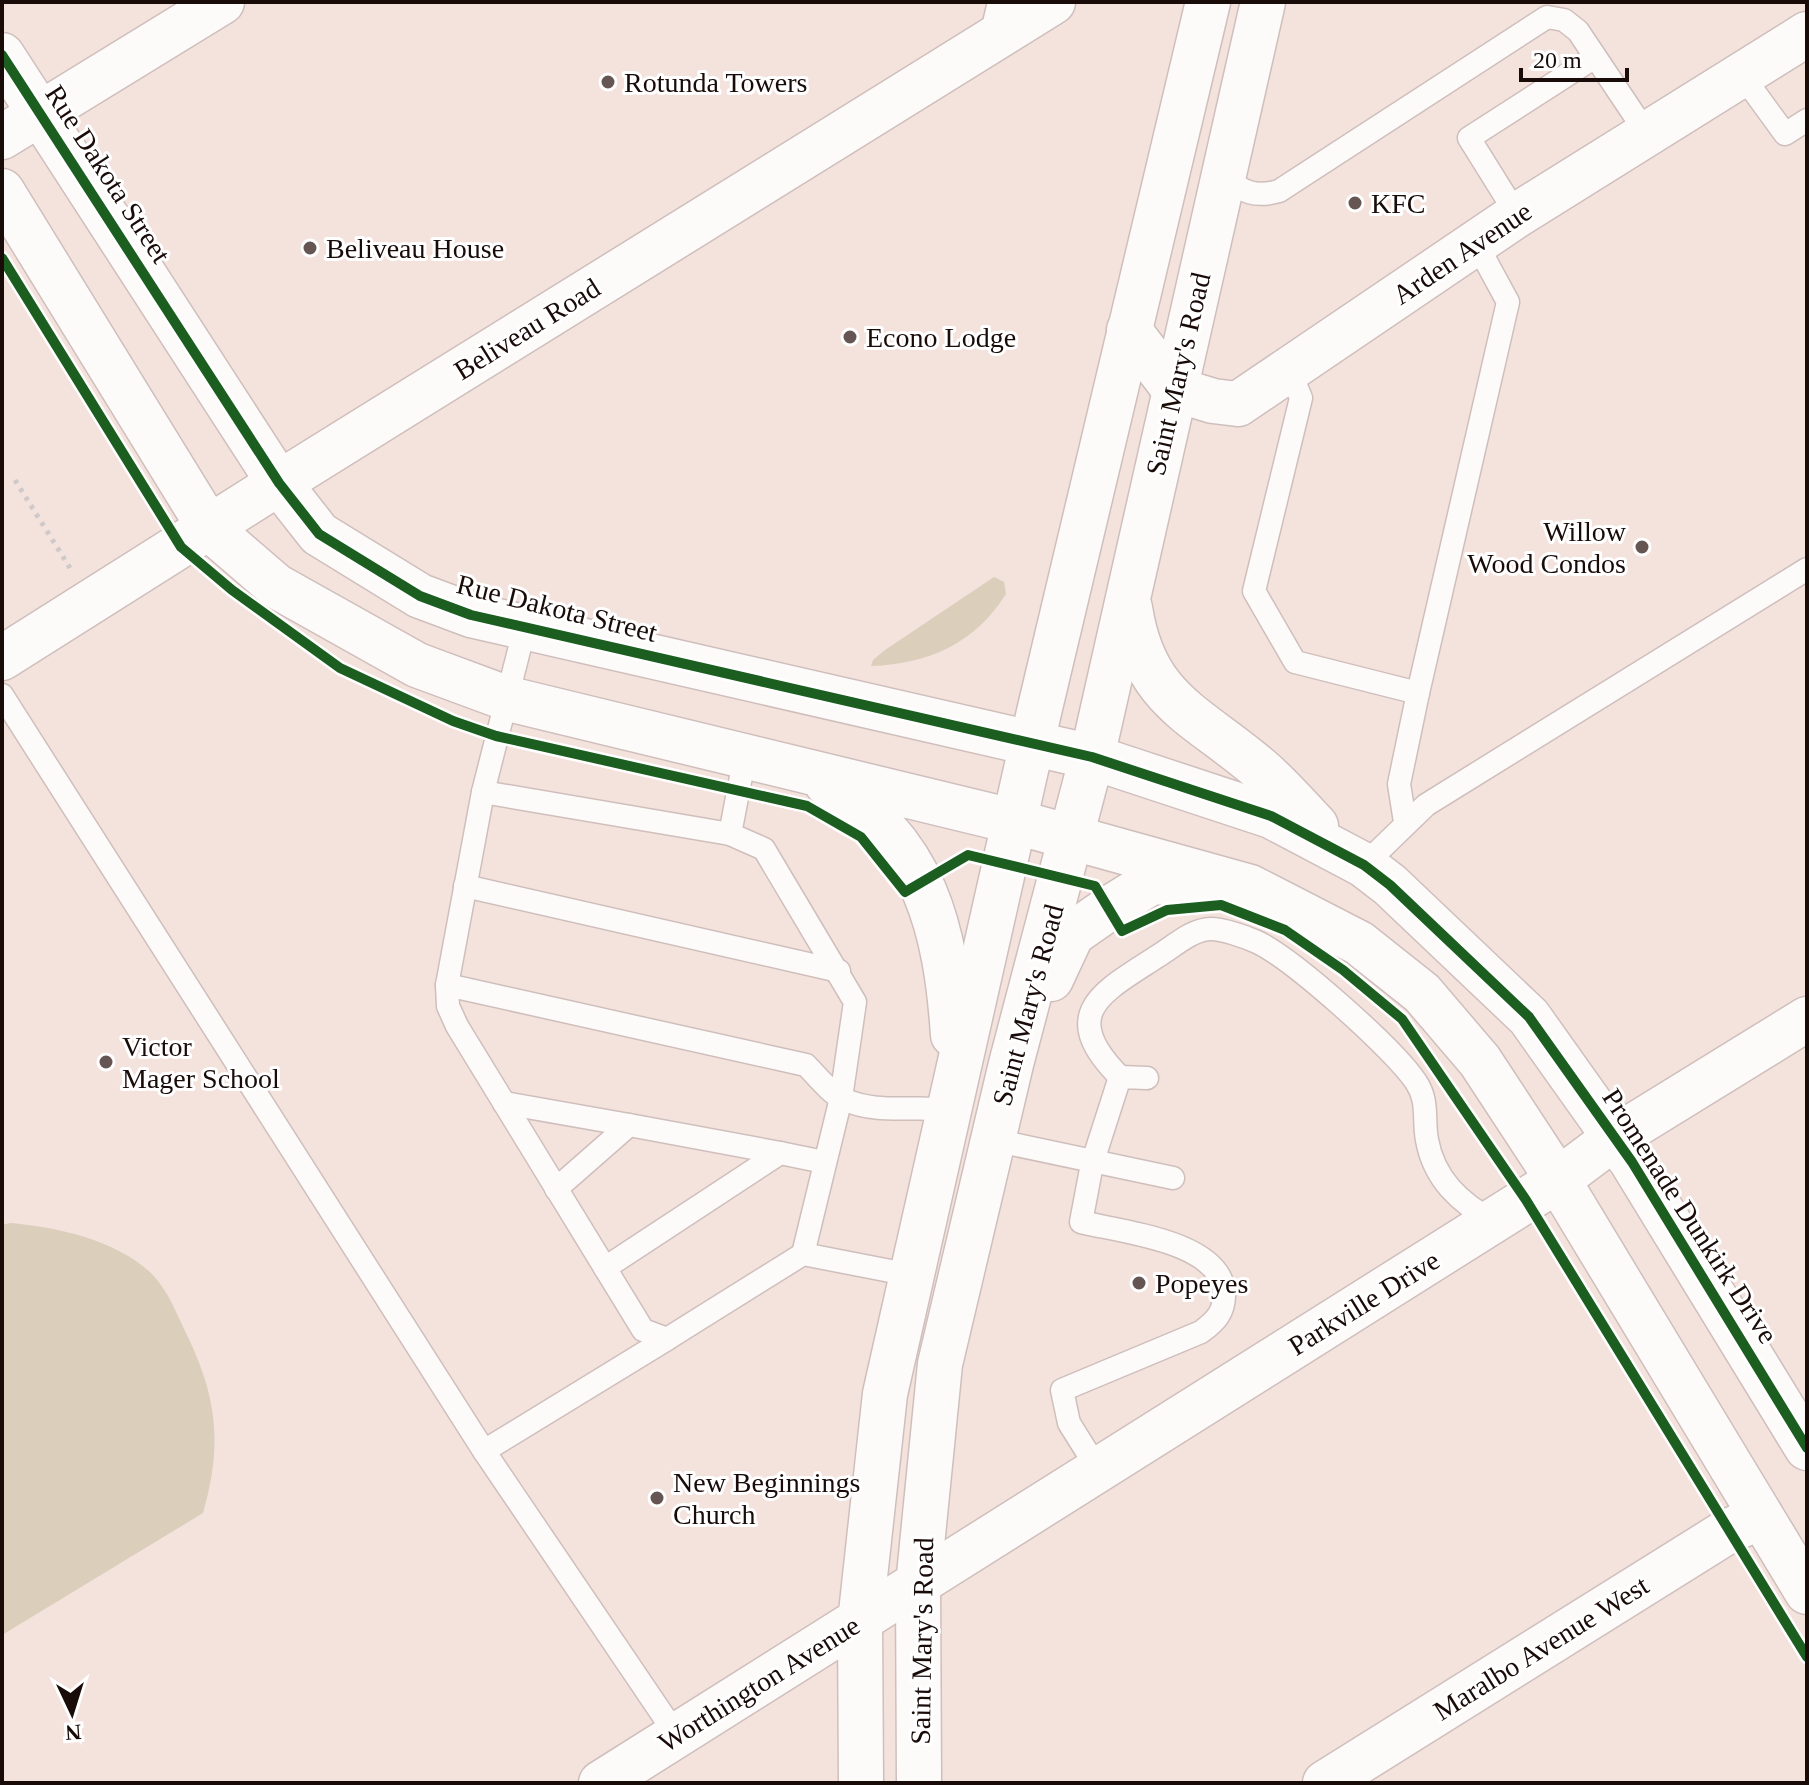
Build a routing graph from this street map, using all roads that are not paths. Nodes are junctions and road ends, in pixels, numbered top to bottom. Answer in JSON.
{"nodes":[{"id":1,"x":222,"y":2,"type":"edge"},
{"id":2,"x":1053,"y":2,"type":"edge"},
{"id":3,"x":1208,"y":2,"type":"edge"},
{"id":4,"x":1263,"y":2,"type":"edge"},
{"id":5,"x":994,"y":22,"type":"edge"},
{"id":6,"x":1807,"y":34,"type":"edge"},
{"id":7,"x":2,"y":55,"type":"edge"},
{"id":8,"x":1595,"y":57,"type":"junction"},
{"id":9,"x":1742,"y":75,"type":"junction"},
{"id":10,"x":40,"y":114,"type":"junction"},
{"id":11,"x":1807,"y":120,"type":"edge"},
{"id":12,"x":1647,"y":134,"type":"junction"},
{"id":13,"x":2,"y":137,"type":"edge"},
{"id":14,"x":1223,"y":176,"type":"junction"},
{"id":15,"x":2,"y":191,"type":"edge"},
{"id":16,"x":1517,"y":215,"type":"junction"},
{"id":17,"x":1476,"y":243,"type":"junction"},
{"id":18,"x":1129,"y":330,"type":"junction"},
{"id":19,"x":1289,"y":369,"type":"junction"},
{"id":20,"x":1174,"y":389,"type":"junction"},
{"id":21,"x":279,"y":483,"type":"junction"},
{"id":22,"x":210,"y":529,"type":"junction"},
{"id":23,"x":1807,"y":569,"type":"edge"},
{"id":24,"x":1128,"y":598,"type":"junction"},
{"id":25,"x":525,"y":627,"type":"junction"},
{"id":26,"x":2,"y":658,"type":"edge"},
{"id":27,"x":1418,"y":693,"type":"junction"},
{"id":28,"x":2,"y":695,"type":"edge"},
{"id":29,"x":509,"y":699,"type":"junction"},
{"id":30,"x":1032,"y":744,"type":"junction"},
{"id":31,"x":745,"y":756,"type":"junction"},
{"id":32,"x":1092,"y":757,"type":"junction"},
{"id":33,"x":797,"y":767,"type":"junction"},
{"id":34,"x":483,"y":792,"type":"junction"},
{"id":35,"x":1016,"y":822,"type":"junction"},
{"id":36,"x":1405,"y":822,"type":"junction"},
{"id":37,"x":730,"y":834,"type":"junction"},
{"id":38,"x":1073,"y":837,"type":"junction"},
{"id":39,"x":1351,"y":857,"type":"junction"},
{"id":40,"x":465,"y":886,"type":"junction"},
{"id":41,"x":1250,"y":887,"type":"junction"},
{"id":42,"x":839,"y":971,"type":"junction"},
{"id":43,"x":447,"y":985,"type":"junction"},
{"id":44,"x":1807,"y":1019,"type":"edge"},
{"id":45,"x":1011,"y":1064,"type":"junction"},
{"id":46,"x":1120,"y":1077,"type":"junction"},
{"id":47,"x":1147,"y":1078,"type":"dead end"},
{"id":48,"x":952,"y":1094,"type":"junction"},
{"id":49,"x":841,"y":1098,"type":"junction"},
{"id":50,"x":504,"y":1103,"type":"junction"},
{"id":51,"x":629,"y":1125,"type":"junction"},
{"id":52,"x":1614,"y":1138,"type":"junction"},
{"id":53,"x":993,"y":1140,"type":"junction"},
{"id":54,"x":780,"y":1153,"type":"junction"},
{"id":55,"x":824,"y":1162,"type":"junction"},
{"id":56,"x":1092,"y":1164,"type":"junction"},
{"id":57,"x":1173,"y":1178,"type":"dead end"},
{"id":58,"x":1558,"y":1180,"type":"junction"},
{"id":59,"x":556,"y":1189,"type":"junction"},
{"id":60,"x":1493,"y":1221,"type":"junction"},
{"id":61,"x":803,"y":1254,"type":"junction"},
{"id":62,"x":605,"y":1268,"type":"junction"},
{"id":63,"x":911,"y":1275,"type":"junction"},
{"id":64,"x":667,"y":1339,"type":"junction"},
{"id":65,"x":1807,"y":1448,"type":"edge"},
{"id":66,"x":484,"y":1451,"type":"junction"},
{"id":67,"x":1099,"y":1471,"type":"junction"},
{"id":68,"x":1759,"y":1518,"type":"junction"},
{"id":69,"x":918,"y":1585,"type":"junction"},
{"id":70,"x":1807,"y":1592,"type":"edge"},
{"id":71,"x":860,"y":1622,"type":"junction"},
{"id":72,"x":677,"y":1736,"type":"junction"},
{"id":73,"x":919,"y":1764,"type":"edge"},
{"id":74,"x":861,"y":1765,"type":"edge"},
{"id":75,"x":601,"y":1783,"type":"edge"},
{"id":76,"x":1325,"y":1783,"type":"edge"}],
"edges":[{"from":1,"to":10,"type":"main road"},
{"from":2,"to":5,"type":"main road","name":"Beliveau Road"},
{"from":3,"to":18,"type":"main road","name":"Saint Mary's Road"},
{"from":4,"to":14,"type":"main road","name":"Saint Mary's Road"},
{"from":5,"to":21,"type":"main road","name":"Beliveau Road"},
{"from":6,"to":9,"type":"main road","name":"Arden Avenue"},
{"from":7,"to":10,"type":"main road","name":"Rue Dakota Street"},
{"from":8,"to":12,"type":"lane"},
{"from":8,"to":14,"type":"lane"},
{"from":8,"to":16,"type":"lane"},
{"from":9,"to":11,"type":"lane"},
{"from":9,"to":12,"type":"main road","name":"Arden Avenue"},
{"from":10,"to":13,"type":"main road"},
{"from":10,"to":21,"type":"main road","name":"Rue Dakota Street"},
{"from":12,"to":16,"type":"main road","name":"Arden Avenue"},
{"from":14,"to":20,"type":"main road","name":"Saint Mary's Road"},
{"from":15,"to":22,"type":"main road"},
{"from":16,"to":17,"type":"main road","name":"Arden Avenue"},
{"from":17,"to":19,"type":"main road","name":"Arden Avenue"},
{"from":17,"to":27,"type":"lane"},
{"from":18,"to":20,"type":"main road"},
{"from":18,"to":30,"type":"main road","name":"Saint Mary's Road"},
{"from":19,"to":20,"type":"main road","name":"Arden Avenue"},
{"from":19,"to":27,"type":"lane"},
{"from":20,"to":24,"type":"main road","name":"Saint Mary's Road"},
{"from":21,"to":22,"type":"main road","name":"Beliveau Road"},
{"from":21,"to":25,"type":"main road","name":"Rue Dakota Street"},
{"from":22,"to":26,"type":"main road","name":"Beliveau Road"},
{"from":22,"to":29,"type":"main road"},
{"from":23,"to":36,"type":"lane"},
{"from":24,"to":32,"type":"main road","name":"Saint Mary's Road"},
{"from":24,"to":39,"type":"main road"},
{"from":25,"to":29,"type":"lane"},
{"from":25,"to":30,"type":"main road","name":"Rue Dakota Street"},
{"from":27,"to":36,"type":"lane"},
{"from":28,"to":66,"type":"lane"},
{"from":29,"to":31,"type":"main road"},
{"from":29,"to":34,"type":"lane"},
{"from":30,"to":32,"type":"main road","name":"Promenade Dunkirk Drive"},
{"from":30,"to":35,"type":"main road","name":"Saint Mary's Road"},
{"from":31,"to":33,"type":"main road"},
{"from":31,"to":37,"type":"lane"},
{"from":32,"to":38,"type":"main road","name":"Saint Mary's Road"},
{"from":32,"to":39,"type":"main road","name":"Promenade Dunkirk Drive"},
{"from":33,"to":35,"type":"main road"},
{"from":33,"to":48,"type":"main road"},
{"from":34,"to":37,"type":"lane"},
{"from":34,"to":40,"type":"lane"},
{"from":35,"to":38,"type":"main road"},
{"from":35,"to":48,"type":"main road","name":"Saint Mary's Road"},
{"from":36,"to":39,"type":"lane"},
{"from":37,"to":42,"type":"lane"},
{"from":38,"to":41,"type":"main road"},
{"from":38,"to":45,"type":"main road","name":"Saint Mary's Road"},
{"from":39,"to":52,"type":"main road","name":"Promenade Dunkirk Drive"},
{"from":40,"to":42,"type":"lane"},
{"from":40,"to":43,"type":"lane"},
{"from":41,"to":45,"type":"main road"},
{"from":41,"to":58,"type":"main road"},
{"from":42,"to":49,"type":"lane"},
{"from":43,"to":49,"type":"lane"},
{"from":43,"to":50,"type":"lane"},
{"from":44,"to":52,"type":"main road","name":"Parkville Drive"},
{"from":45,"to":53,"type":"main road","name":"Saint Mary's Road"},
{"from":46,"to":47,"type":"lane"},
{"from":46,"to":56,"type":"lane"},
{"from":46,"to":60,"type":"lane"},
{"from":48,"to":49,"type":"lane"},
{"from":48,"to":63,"type":"main road","name":"Saint Mary's Road"},
{"from":49,"to":55,"type":"lane"},
{"from":50,"to":51,"type":"lane"},
{"from":50,"to":59,"type":"lane"},
{"from":51,"to":54,"type":"lane"},
{"from":51,"to":59,"type":"lane"},
{"from":52,"to":58,"type":"main road","name":"Parkville Drive"},
{"from":52,"to":65,"type":"main road","name":"Promenade Dunkirk Drive"},
{"from":53,"to":56,"type":"lane"},
{"from":53,"to":69,"type":"main road","name":"Saint Mary's Road"},
{"from":54,"to":55,"type":"lane"},
{"from":54,"to":62,"type":"lane"},
{"from":55,"to":61,"type":"lane"},
{"from":56,"to":57,"type":"lane"},
{"from":56,"to":67,"type":"lane"},
{"from":58,"to":60,"type":"main road","name":"Parkville Drive"},
{"from":58,"to":68,"type":"main road"},
{"from":59,"to":62,"type":"lane"},
{"from":60,"to":67,"type":"main road","name":"Parkville Drive"},
{"from":61,"to":63,"type":"lane"},
{"from":61,"to":64,"type":"lane"},
{"from":62,"to":64,"type":"lane"},
{"from":63,"to":71,"type":"main road","name":"Saint Mary's Road"},
{"from":64,"to":66,"type":"lane"},
{"from":66,"to":72,"type":"lane"},
{"from":67,"to":69,"type":"main road","name":"Parkville Drive"},
{"from":68,"to":70,"type":"main road"},
{"from":68,"to":76,"type":"main road","name":"Maralbo Avenue West"},
{"from":69,"to":71,"type":"main road","name":"Worthington Avenue"},
{"from":69,"to":73,"type":"main road","name":"Saint Mary's Road"},
{"from":71,"to":72,"type":"main road","name":"Worthington Avenue"},
{"from":71,"to":74,"type":"main road","name":"Saint Mary's Road"},
{"from":72,"to":75,"type":"main road","name":"Worthington Avenue"},
{"from":73,"to":74,"type":"main road"}]}
